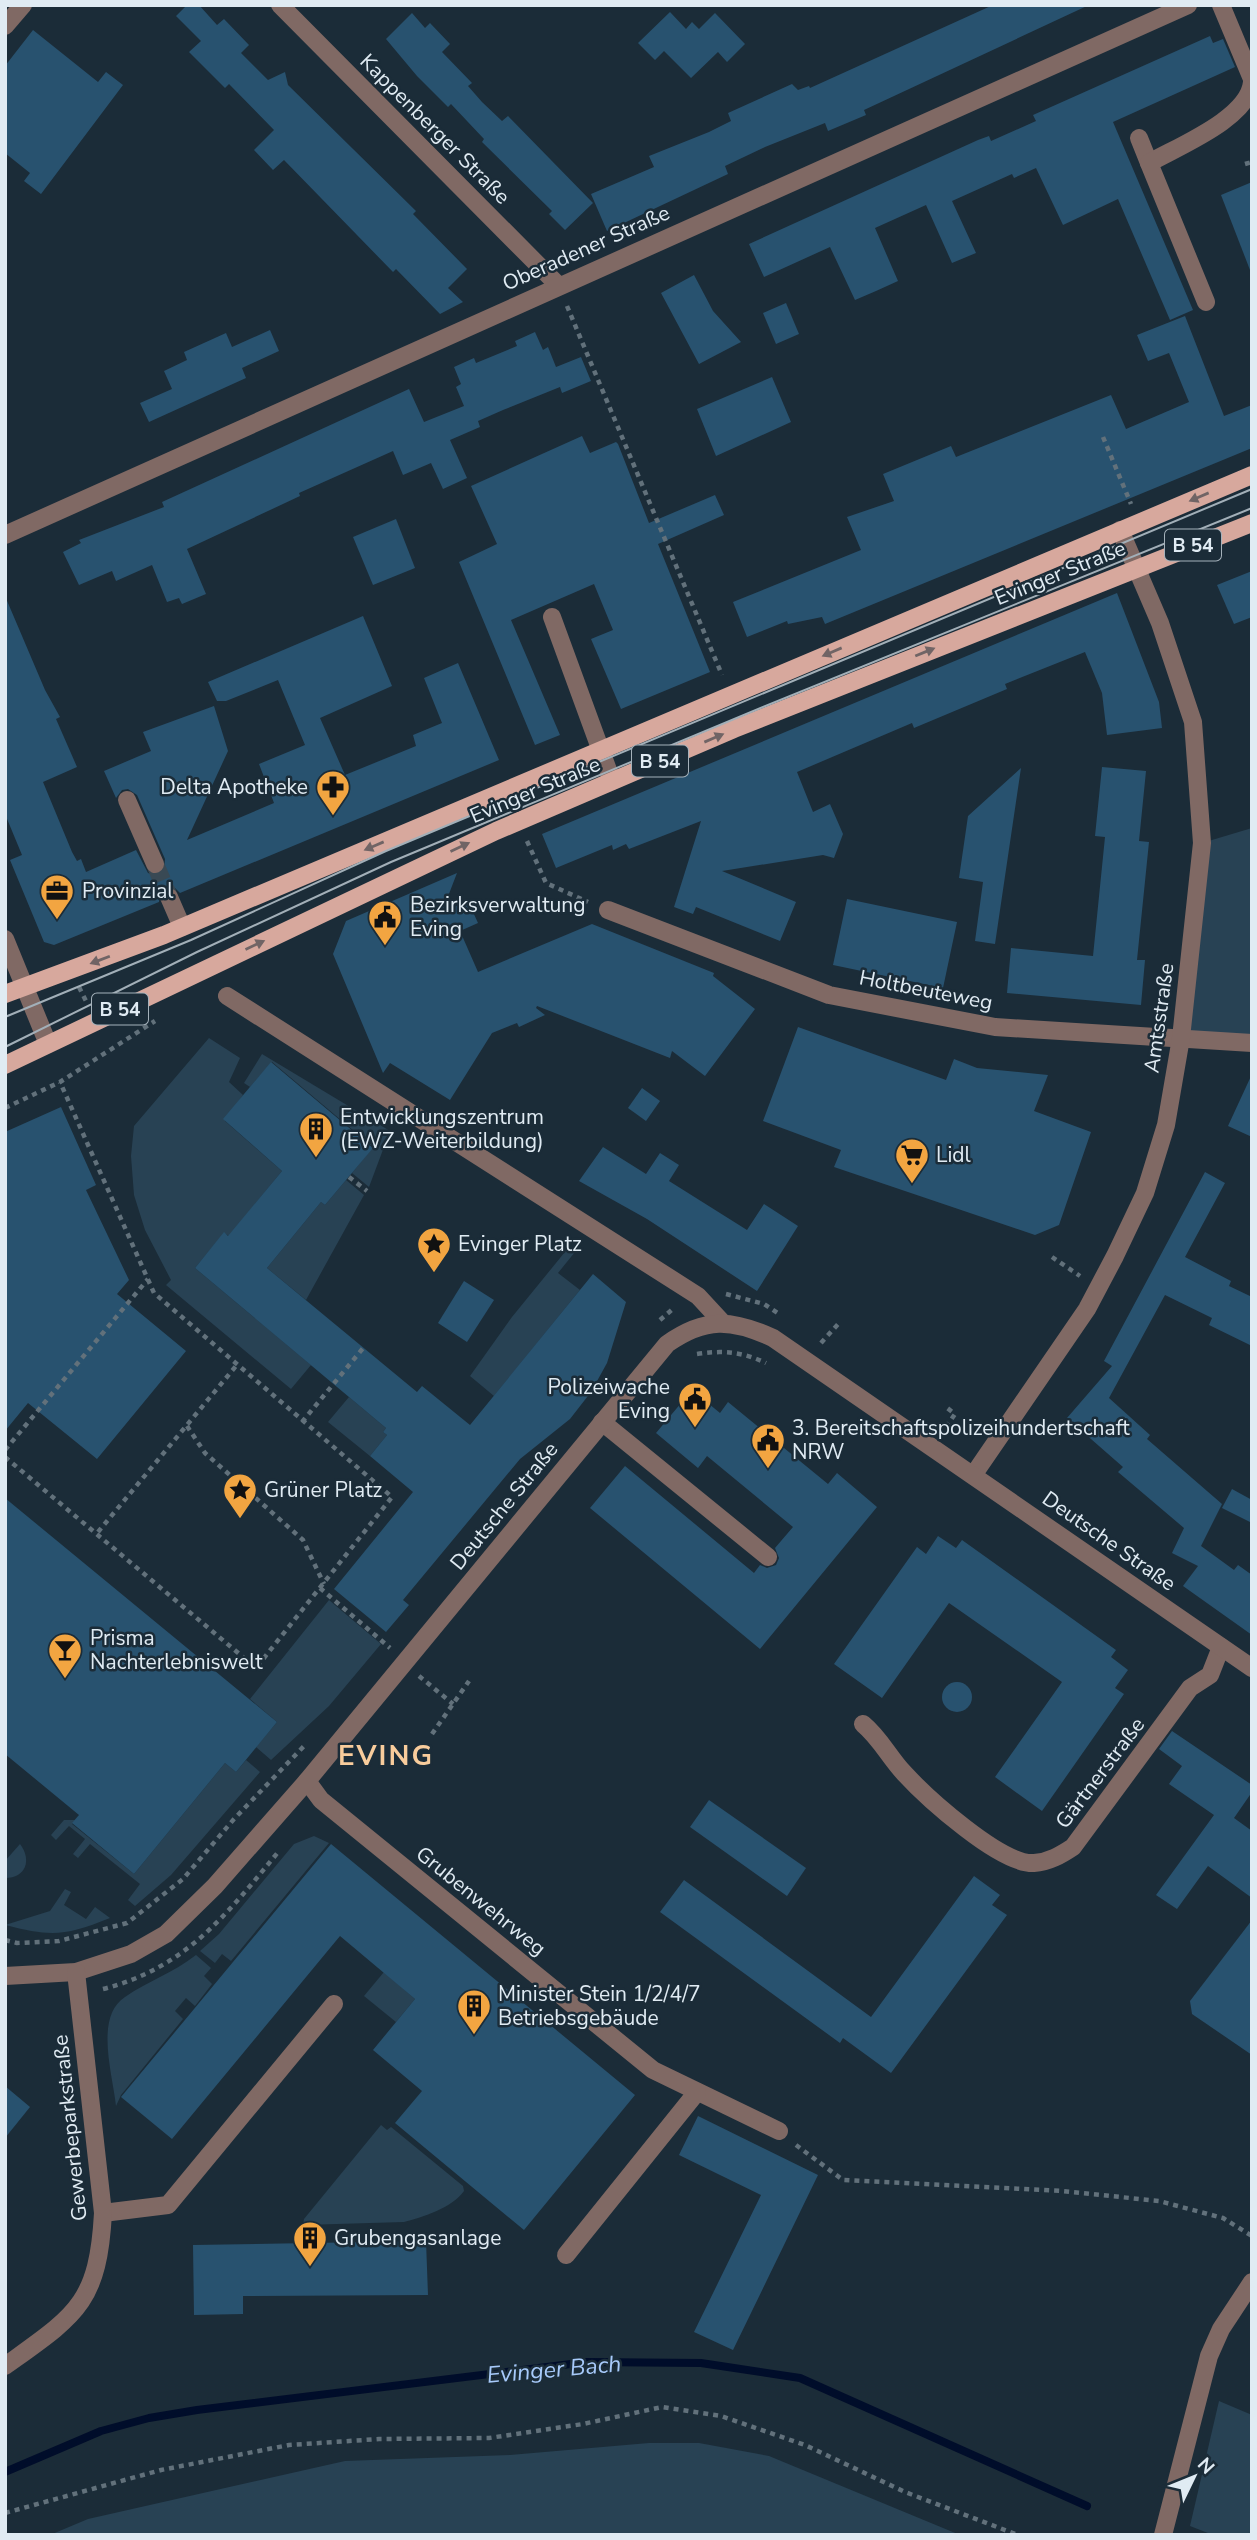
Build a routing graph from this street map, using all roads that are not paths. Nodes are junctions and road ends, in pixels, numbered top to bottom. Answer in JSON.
{"nodes":[{"id":1,"x":23,"y":5,"type":"edge"},
{"id":2,"x":280,"y":5,"type":"edge"},
{"id":3,"x":1188,"y":5,"type":"edge"},
{"id":4,"x":1221,"y":5,"type":"edge"},
{"id":5,"x":5,"y":26,"type":"edge"},
{"id":6,"x":1252,"y":80,"type":"edge"},
{"id":7,"x":1139,"y":138,"type":"dead end"},
{"id":8,"x":1149,"y":163,"type":"junction"},
{"id":9,"x":558,"y":285,"type":"junction"},
{"id":10,"x":1206,"y":302,"type":"dead end"},
{"id":11,"x":1252,"y":475,"type":"edge"},
{"id":12,"x":1252,"y":523,"type":"edge"},
{"id":13,"x":1121,"y":530,"type":"junction"},
{"id":14,"x":5,"y":535,"type":"edge"},
{"id":15,"x":1135,"y":568,"type":"junction"},
{"id":16,"x":552,"y":617,"type":"dead end"},
{"id":17,"x":601,"y":750,"type":"junction"},
{"id":18,"x":612,"y":781,"type":"junction"},
{"id":19,"x":127,"y":800,"type":"dead end"},
{"id":20,"x":155,"y":864,"type":"tunnel mouth"},
{"id":21,"x":169,"y":897,"type":"tunnel mouth"},
{"id":22,"x":608,"y":910,"type":"road end"},
{"id":23,"x":183,"y":927,"type":"junction"},
{"id":24,"x":5,"y":939,"type":"edge"},
{"id":25,"x":24,"y":986,"type":"junction"},
{"id":26,"x":5,"y":994,"type":"edge"},
{"id":27,"x":227,"y":996,"type":"dead end"},
{"id":28,"x":1181,"y":1038,"type":"junction"},
{"id":29,"x":48,"y":1044,"type":"junction"},
{"id":30,"x":1252,"y":1044,"type":"edge"},
{"id":31,"x":5,"y":1065,"type":"edge"},
{"id":32,"x":723,"y":1323,"type":"junction"},
{"id":33,"x":602,"y":1422,"type":"junction"},
{"id":34,"x":974,"y":1474,"type":"junction"},
{"id":35,"x":768,"y":1557,"type":"dead end"},
{"id":36,"x":1221,"y":1647,"type":"junction"},
{"id":37,"x":1252,"y":1668,"type":"edge"},
{"id":38,"x":863,"y":1724,"type":"dead end"},
{"id":39,"x":307,"y":1781,"type":"junction"},
{"id":40,"x":76,"y":1972,"type":"junction"},
{"id":41,"x":5,"y":1976,"type":"edge"},
{"id":42,"x":334,"y":2004,"type":"dead end"},
{"id":43,"x":697,"y":2092,"type":"junction"},
{"id":44,"x":779,"y":2131,"type":"road end"},
{"id":45,"x":103,"y":2213,"type":"junction"},
{"id":46,"x":566,"y":2255,"type":"dead end"},
{"id":47,"x":1252,"y":2282,"type":"edge"},
{"id":48,"x":5,"y":2366,"type":"edge"},
{"id":49,"x":1163,"y":2535,"type":"edge"}],
"edges":[{"from":1,"to":5,"type":"street"},
{"from":2,"to":9,"type":"street","name":"Kappenberger Straße"},
{"from":3,"to":9,"type":"street","name":"Oberadener Straße"},
{"from":4,"to":6,"type":"street"},
{"from":6,"to":8,"type":"street"},
{"from":7,"to":8,"type":"street"},
{"from":8,"to":10,"type":"street"},
{"from":9,"to":14,"type":"street","name":"Oberadener Straße"},
{"from":11,"to":13,"type":"main road","name":"Evinger Straße","number":"B 54","one_way":true},
{"from":12,"to":15,"type":"main road","name":"Evinger Straße","number":"B 54"},
{"from":13,"to":15,"type":"street","name":"Amtsstraße"},
{"from":13,"to":17,"type":"main road","name":"Evinger Straße","number":"B 54","one_way":true},
{"from":18,"to":15,"type":"main road","name":"Evinger Straße","number":"B 54","one_way":true},
{"from":15,"to":28,"type":"street","name":"Amtsstraße"},
{"from":16,"to":17,"type":"street"},
{"from":17,"to":18,"type":"street"},
{"from":17,"to":23,"type":"main road","name":"Evinger Straße","number":"B 54","one_way":true},
{"from":29,"to":18,"type":"main road","name":"Evinger Straße","number":"B 54","one_way":true},
{"from":19,"to":20,"type":"street"},
{"from":21,"to":23,"type":"street"},
{"from":22,"to":28,"type":"street","name":"Holtbeuteweg"},
{"from":23,"to":25,"type":"main road","name":"Evinger Straße","number":"B 54","one_way":true},
{"from":24,"to":25,"type":"street"},
{"from":25,"to":26,"type":"main road","name":"Evinger Straße","number":"B 54"},
{"from":25,"to":29,"type":"street"},
{"from":27,"to":32,"type":"street"},
{"from":28,"to":30,"type":"street","name":"Holtbeuteweg"},
{"from":28,"to":34,"type":"street","name":"Amtsstraße"},
{"from":29,"to":31,"type":"main road","name":"Evinger Straße","number":"B 54"},
{"from":32,"to":33,"type":"street","name":"Deutsche Straße"},
{"from":32,"to":34,"type":"street","name":"Deutsche Straße"},
{"from":33,"to":35,"type":"street"},
{"from":33,"to":39,"type":"street","name":"Deutsche Straße"},
{"from":34,"to":36,"type":"street","name":"Deutsche Straße"},
{"from":36,"to":37,"type":"street","name":"Deutsche Straße"},
{"from":36,"to":38,"type":"street","name":"Gärtnerstraße"},
{"from":39,"to":40,"type":"street","name":"Deutsche Straße"},
{"from":39,"to":43,"type":"street","name":"Grubenwehrweg"},
{"from":40,"to":41,"type":"street","name":"Deutsche Straße"},
{"from":40,"to":45,"type":"street","name":"Gewerbeparkstraße"},
{"from":42,"to":45,"type":"street"},
{"from":43,"to":44,"type":"street","name":"Grubenwehrweg"},
{"from":43,"to":46,"type":"street"},
{"from":45,"to":48,"type":"street","name":"Gewerbeparkstraße"},
{"from":47,"to":49,"type":"street"}]}
